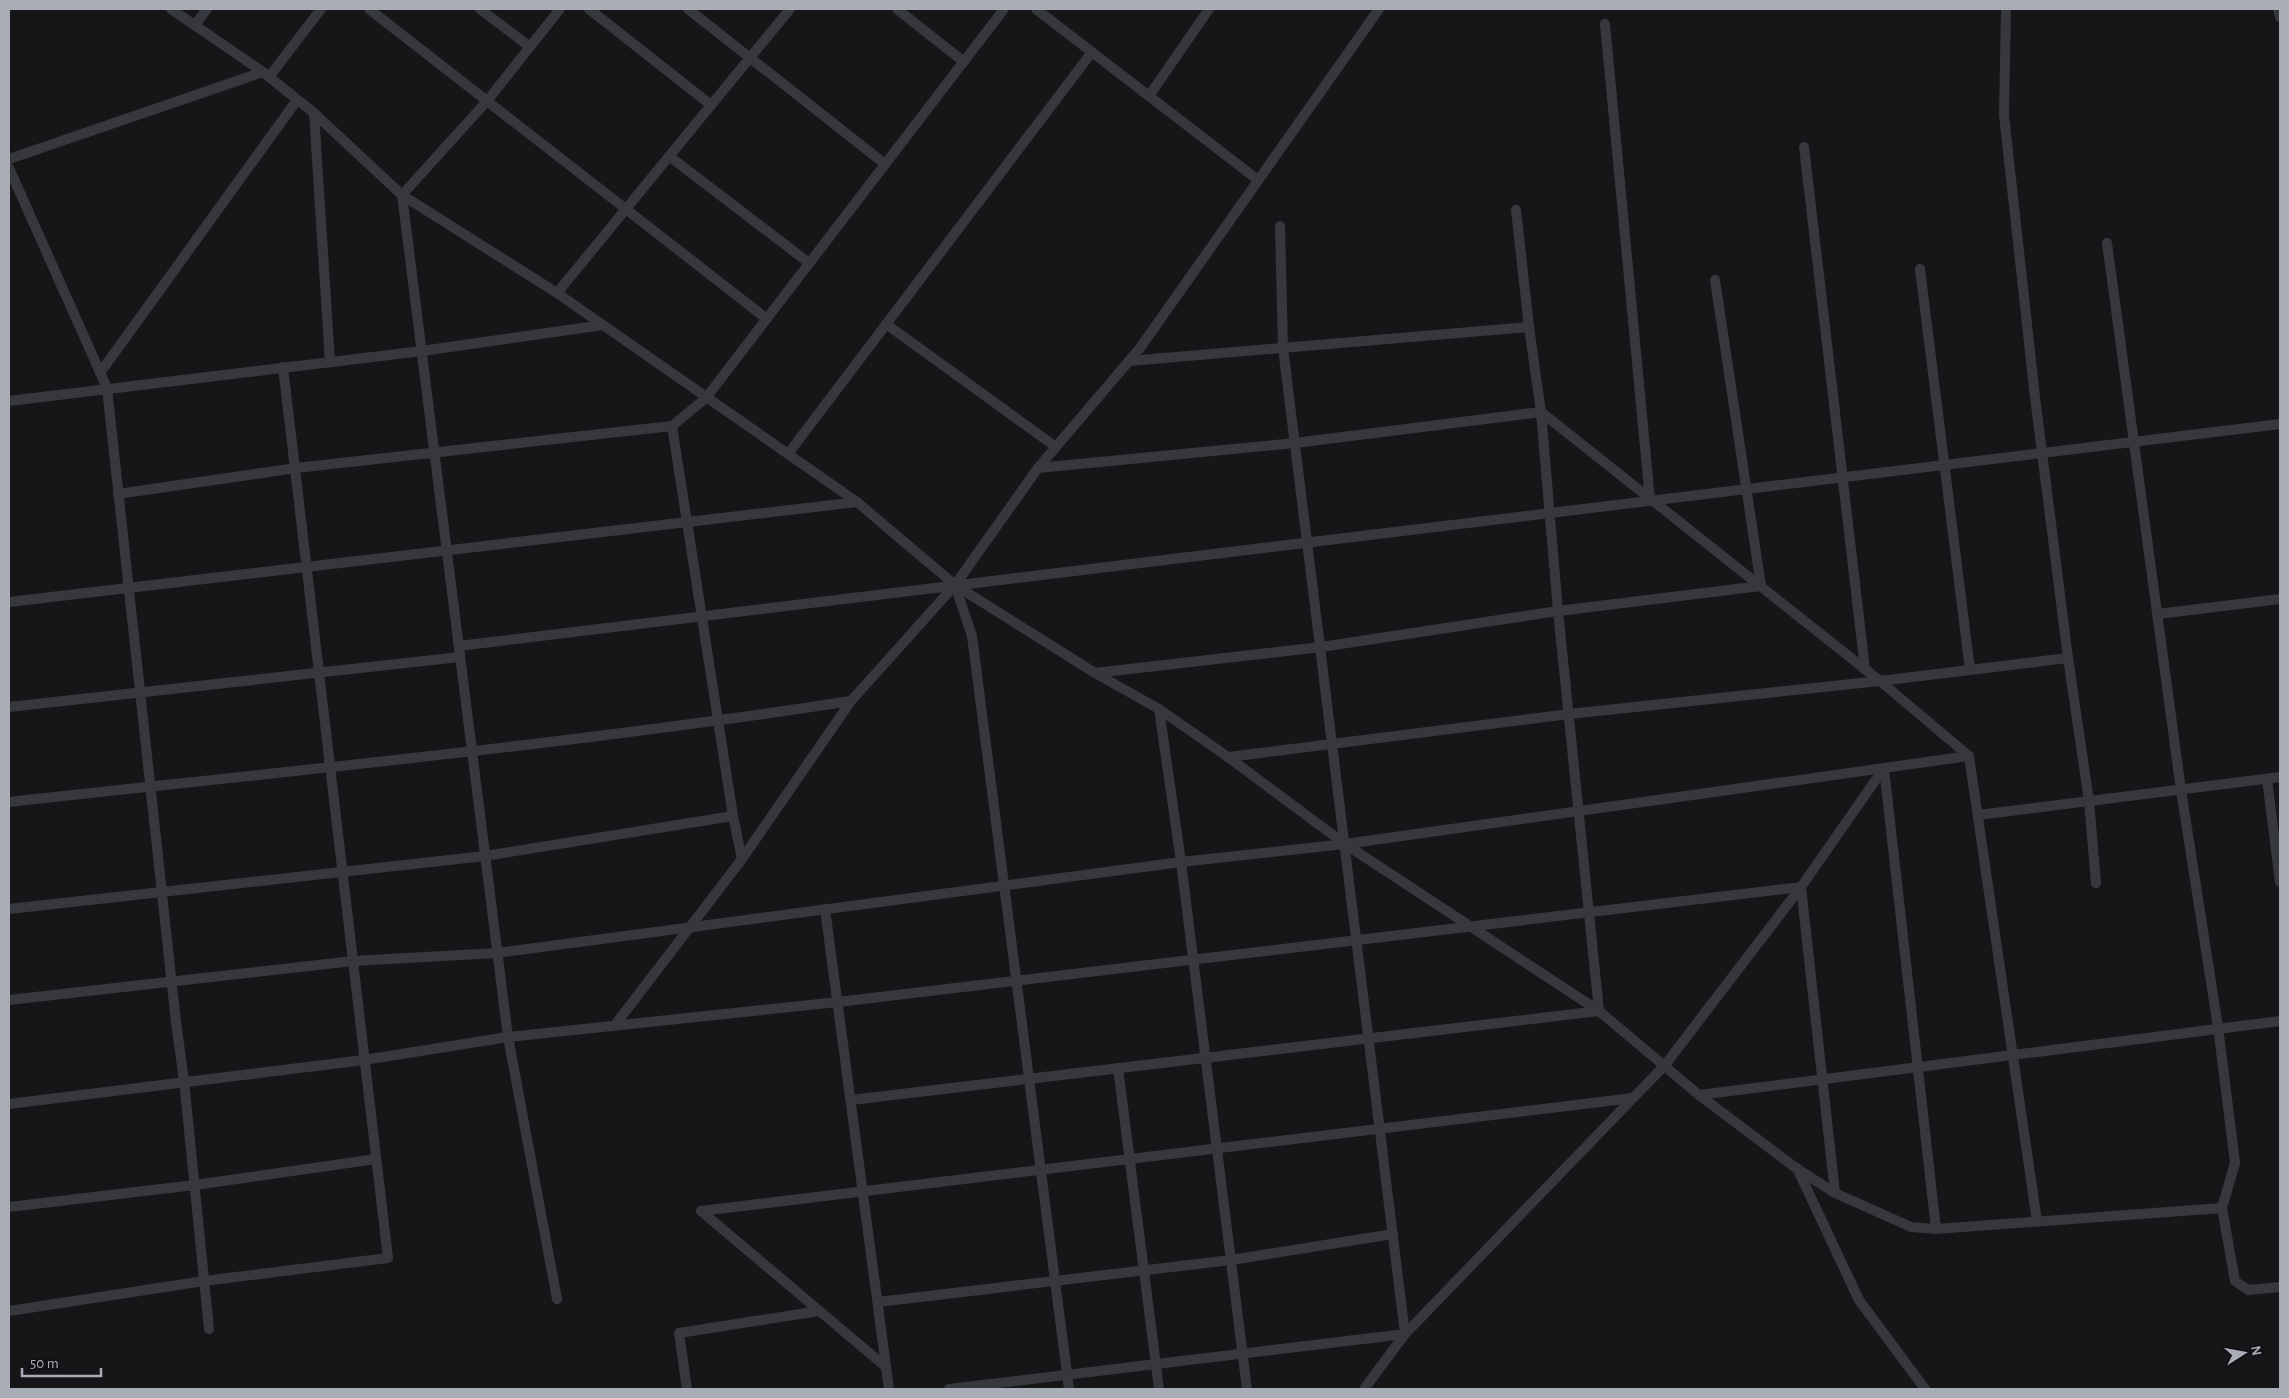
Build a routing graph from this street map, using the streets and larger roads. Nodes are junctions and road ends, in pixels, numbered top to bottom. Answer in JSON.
{"nodes":[{"id":1,"x":172,"y":9,"type":"edge"},
{"id":2,"x":208,"y":9,"type":"edge"},
{"id":3,"x":321,"y":9,"type":"edge"},
{"id":4,"x":369,"y":9,"type":"edge"},
{"id":5,"x":480,"y":9,"type":"edge"},
{"id":6,"x":560,"y":9,"type":"edge"},
{"id":7,"x":589,"y":9,"type":"edge"},
{"id":8,"x":688,"y":9,"type":"edge"},
{"id":9,"x":790,"y":9,"type":"edge"},
{"id":10,"x":897,"y":9,"type":"edge"},
{"id":11,"x":1004,"y":9,"type":"edge"},
{"id":12,"x":1036,"y":9,"type":"edge"},
{"id":13,"x":1209,"y":9,"type":"edge"},
{"id":14,"x":1379,"y":9,"type":"edge"},
{"id":15,"x":2006,"y":9,"type":"edge"},
{"id":16,"x":2278,"y":9,"type":"edge"},
{"id":17,"x":2280,"y":18,"type":"edge"},
{"id":18,"x":1605,"y":24,"type":"dead end"},
{"id":19,"x":195,"y":25,"type":"junction"},
{"id":20,"x":530,"y":47,"type":"junction"},
{"id":21,"x":1092,"y":52,"type":"junction"},
{"id":22,"x":750,"y":58,"type":"junction"},
{"id":23,"x":964,"y":62,"type":"junction"},
{"id":24,"x":266,"y":75,"type":"junction"},
{"id":25,"x":1149,"y":96,"type":"junction"},
{"id":26,"x":298,"y":100,"type":"junction"},
{"id":27,"x":487,"y":101,"type":"junction"},
{"id":28,"x":711,"y":105,"type":"junction"},
{"id":29,"x":314,"y":113,"type":"junction"},
{"id":30,"x":1804,"y":146,"type":"dead end"},
{"id":31,"x":669,"y":156,"type":"junction"},
{"id":32,"x":9,"y":159,"type":"edge"},
{"id":33,"x":885,"y":164,"type":"junction"},
{"id":34,"x":9,"y":168,"type":"edge"},
{"id":35,"x":1258,"y":180,"type":"junction"},
{"id":36,"x":402,"y":195,"type":"junction"},
{"id":37,"x":626,"y":209,"type":"junction"},
{"id":38,"x":1516,"y":210,"type":"dead end"},
{"id":39,"x":1280,"y":226,"type":"dead end"},
{"id":40,"x":2107,"y":242,"type":"dead end"},
{"id":41,"x":809,"y":263,"type":"junction"},
{"id":42,"x":1920,"y":269,"type":"dead end"},
{"id":43,"x":1715,"y":280,"type":"dead end"},
{"id":44,"x":557,"y":293,"type":"junction"},
{"id":45,"x":767,"y":319,"type":"junction"},
{"id":46,"x":886,"y":324,"type":"junction"},
{"id":47,"x":603,"y":325,"type":"junction"},
{"id":48,"x":1529,"y":327,"type":"junction"},
{"id":49,"x":1284,"y":348,"type":"junction"},
{"id":50,"x":422,"y":351,"type":"junction"},
{"id":51,"x":1129,"y":361,"type":"junction"},
{"id":52,"x":330,"y":362,"type":"junction"},
{"id":53,"x":283,"y":367,"type":"junction"},
{"id":54,"x":100,"y":373,"type":"junction"},
{"id":55,"x":107,"y":388,"type":"junction"},
{"id":56,"x":706,"y":398,"type":"junction"},
{"id":57,"x":9,"y":401,"type":"edge"},
{"id":58,"x":1541,"y":412,"type":"junction"},
{"id":59,"x":2280,"y":424,"type":"edge"},
{"id":60,"x":672,"y":426,"type":"junction"},
{"id":61,"x":2135,"y":441,"type":"junction"},
{"id":62,"x":1295,"y":443,"type":"junction"},
{"id":63,"x":1056,"y":447,"type":"junction"},
{"id":64,"x":434,"y":453,"type":"junction"},
{"id":65,"x":2042,"y":453,"type":"junction"},
{"id":66,"x":788,"y":454,"type":"junction"},
{"id":67,"x":1945,"y":465,"type":"junction"},
{"id":68,"x":296,"y":468,"type":"junction"},
{"id":69,"x":1038,"y":468,"type":"junction"},
{"id":70,"x":1842,"y":477,"type":"junction"},
{"id":71,"x":1746,"y":489,"type":"junction"},
{"id":72,"x":118,"y":494,"type":"junction"},
{"id":73,"x":1650,"y":500,"type":"junction"},
{"id":74,"x":857,"y":502,"type":"junction"},
{"id":75,"x":1548,"y":513,"type":"junction"},
{"id":76,"x":687,"y":522,"type":"junction"},
{"id":77,"x":1308,"y":542,"type":"junction"},
{"id":78,"x":447,"y":551,"type":"junction"},
{"id":79,"x":307,"y":567,"type":"junction"},
{"id":80,"x":955,"y":585,"type":"junction"},
{"id":81,"x":1761,"y":586,"type":"junction"},
{"id":82,"x":128,"y":588,"type":"junction"},
{"id":83,"x":2280,"y":599,"type":"edge"},
{"id":84,"x":9,"y":602,"type":"edge"},
{"id":85,"x":1558,"y":612,"type":"junction"},
{"id":86,"x":2158,"y":614,"type":"junction"},
{"id":87,"x":702,"y":616,"type":"junction"},
{"id":88,"x":1321,"y":648,"type":"junction"},
{"id":89,"x":459,"y":651,"type":"junction"},
{"id":90,"x":2068,"y":658,"type":"junction"},
{"id":91,"x":1864,"y":669,"type":"junction"},
{"id":92,"x":1970,"y":670,"type":"junction"},
{"id":93,"x":319,"y":672,"type":"junction"},
{"id":94,"x":1095,"y":673,"type":"junction"},
{"id":95,"x":1880,"y":681,"type":"junction"},
{"id":96,"x":140,"y":692,"type":"junction"},
{"id":97,"x":851,"y":701,"type":"junction"},
{"id":98,"x":9,"y":707,"type":"edge"},
{"id":99,"x":1159,"y":709,"type":"junction"},
{"id":100,"x":1569,"y":714,"type":"junction"},
{"id":101,"x":720,"y":721,"type":"junction"},
{"id":102,"x":1333,"y":744,"type":"junction"},
{"id":103,"x":472,"y":752,"type":"junction"},
{"id":104,"x":1228,"y":756,"type":"junction"},
{"id":105,"x":1970,"y":756,"type":"junction"},
{"id":106,"x":330,"y":766,"type":"junction"},
{"id":107,"x":1884,"y":768,"type":"junction"},
{"id":108,"x":2280,"y":778,"type":"edge"},
{"id":109,"x":2268,"y":779,"type":"junction"},
{"id":110,"x":150,"y":786,"type":"junction"},
{"id":111,"x":2182,"y":790,"type":"junction"},
{"id":112,"x":2089,"y":801,"type":"junction"},
{"id":113,"x":9,"y":802,"type":"edge"},
{"id":114,"x":1579,"y":811,"type":"junction"},
{"id":115,"x":1978,"y":814,"type":"junction"},
{"id":116,"x":733,"y":816,"type":"junction"},
{"id":117,"x":1345,"y":844,"type":"junction"},
{"id":118,"x":485,"y":856,"type":"junction"},
{"id":119,"x":742,"y":859,"type":"junction"},
{"id":120,"x":1181,"y":862,"type":"junction"},
{"id":121,"x":342,"y":871,"type":"junction"},
{"id":122,"x":2280,"y":882,"type":"edge"},
{"id":123,"x":2096,"y":883,"type":"dead end"},
{"id":124,"x":1004,"y":885,"type":"junction"},
{"id":125,"x":1801,"y":887,"type":"junction"},
{"id":126,"x":161,"y":892,"type":"junction"},
{"id":127,"x":9,"y":909,"type":"edge"},
{"id":128,"x":825,"y":909,"type":"junction"},
{"id":129,"x":1590,"y":912,"type":"junction"},
{"id":130,"x":692,"y":926,"type":"junction"},
{"id":131,"x":1470,"y":926,"type":"junction"},
{"id":132,"x":1357,"y":940,"type":"junction"},
{"id":133,"x":498,"y":952,"type":"junction"},
{"id":134,"x":1193,"y":960,"type":"junction"},
{"id":135,"x":352,"y":961,"type":"junction"},
{"id":136,"x":1017,"y":981,"type":"junction"},
{"id":137,"x":171,"y":983,"type":"junction"},
{"id":138,"x":9,"y":1000,"type":"edge"},
{"id":139,"x":838,"y":1002,"type":"junction"},
{"id":140,"x":1600,"y":1011,"type":"junction"},
{"id":141,"x":2280,"y":1021,"type":"edge"},
{"id":142,"x":616,"y":1025,"type":"junction"},
{"id":143,"x":2218,"y":1027,"type":"junction"},
{"id":144,"x":508,"y":1036,"type":"junction"},
{"id":145,"x":1369,"y":1038,"type":"junction"},
{"id":146,"x":2013,"y":1054,"type":"junction"},
{"id":147,"x":1206,"y":1058,"type":"junction"},
{"id":148,"x":364,"y":1060,"type":"junction"},
{"id":149,"x":1665,"y":1066,"type":"junction"},
{"id":150,"x":1918,"y":1066,"type":"junction"},
{"id":151,"x":1118,"y":1068,"type":"junction"},
{"id":152,"x":1030,"y":1079,"type":"junction"},
{"id":153,"x":1822,"y":1079,"type":"junction"},
{"id":154,"x":184,"y":1082,"type":"junction"},
{"id":155,"x":1699,"y":1095,"type":"junction"},
{"id":156,"x":1633,"y":1098,"type":"junction"},
{"id":157,"x":851,"y":1100,"type":"junction"},
{"id":158,"x":9,"y":1104,"type":"edge"},
{"id":159,"x":1380,"y":1129,"type":"junction"},
{"id":160,"x":1217,"y":1148,"type":"junction"},
{"id":161,"x":376,"y":1159,"type":"junction"},
{"id":162,"x":1130,"y":1159,"type":"junction"},
{"id":163,"x":1796,"y":1168,"type":"junction"},
{"id":164,"x":1042,"y":1170,"type":"junction"},
{"id":165,"x":195,"y":1185,"type":"junction"},
{"id":166,"x":863,"y":1191,"type":"junction"},
{"id":167,"x":1834,"y":1193,"type":"junction"},
{"id":168,"x":9,"y":1207,"type":"edge"},
{"id":169,"x":2222,"y":1208,"type":"junction"},
{"id":170,"x":2037,"y":1221,"type":"junction"},
{"id":171,"x":1936,"y":1229,"type":"junction"},
{"id":172,"x":1393,"y":1234,"type":"junction"},
{"id":173,"x":1231,"y":1260,"type":"junction"},
{"id":174,"x":1144,"y":1270,"type":"junction"},
{"id":175,"x":204,"y":1281,"type":"junction"},
{"id":176,"x":1057,"y":1281,"type":"junction"},
{"id":177,"x":2280,"y":1287,"type":"edge"},
{"id":178,"x":557,"y":1299,"type":"dead end"},
{"id":179,"x":878,"y":1302,"type":"junction"},
{"id":180,"x":9,"y":1310,"type":"edge"},
{"id":181,"x":819,"y":1311,"type":"junction"},
{"id":182,"x":209,"y":1329,"type":"dead end"},
{"id":183,"x":1404,"y":1334,"type":"junction"},
{"id":184,"x":1242,"y":1354,"type":"junction"},
{"id":185,"x":1156,"y":1364,"type":"junction"},
{"id":186,"x":886,"y":1367,"type":"junction"},
{"id":187,"x":1068,"y":1375,"type":"junction"},
{"id":188,"x":687,"y":1389,"type":"edge"},
{"id":189,"x":889,"y":1389,"type":"edge"},
{"id":190,"x":949,"y":1389,"type":"edge"},
{"id":191,"x":1069,"y":1389,"type":"edge"},
{"id":192,"x":1159,"y":1389,"type":"edge"},
{"id":193,"x":1247,"y":1389,"type":"edge"},
{"id":194,"x":1364,"y":1389,"type":"edge"},
{"id":195,"x":1925,"y":1389,"type":"edge"}],
"edges":[{"from":1,"to":19,"type":"street"},
{"from":2,"to":19,"type":"street"},
{"from":3,"to":24,"type":"street"},
{"from":4,"to":27,"type":"street"},
{"from":5,"to":20,"type":"street"},
{"from":6,"to":20,"type":"street"},
{"from":7,"to":28,"type":"street"},
{"from":8,"to":22,"type":"street"},
{"from":9,"to":22,"type":"street"},
{"from":10,"to":23,"type":"street"},
{"from":11,"to":23,"type":"street"},
{"from":12,"to":21,"type":"street"},
{"from":13,"to":25,"type":"street"},
{"from":14,"to":35,"type":"street"},
{"from":15,"to":65,"type":"street"},
{"from":16,"to":17,"type":"street"},
{"from":18,"to":73,"type":"street"},
{"from":19,"to":24,"type":"street"},
{"from":20,"to":27,"type":"street"},
{"from":21,"to":25,"type":"street"},
{"from":21,"to":46,"type":"street"},
{"from":22,"to":28,"type":"street"},
{"from":22,"to":33,"type":"street"},
{"from":23,"to":33,"type":"street"},
{"from":24,"to":26,"type":"street"},
{"from":24,"to":32,"type":"street"},
{"from":25,"to":35,"type":"street"},
{"from":26,"to":29,"type":"street"},
{"from":26,"to":54,"type":"street"},
{"from":27,"to":36,"type":"street"},
{"from":27,"to":37,"type":"street"},
{"from":28,"to":31,"type":"street"},
{"from":29,"to":36,"type":"street"},
{"from":29,"to":52,"type":"street"},
{"from":30,"to":70,"type":"street"},
{"from":31,"to":37,"type":"street"},
{"from":31,"to":41,"type":"street"},
{"from":33,"to":41,"type":"street"},
{"from":34,"to":54,"type":"street"},
{"from":35,"to":51,"type":"street"},
{"from":36,"to":44,"type":"street"},
{"from":36,"to":50,"type":"street"},
{"from":37,"to":44,"type":"street"},
{"from":37,"to":45,"type":"street"},
{"from":38,"to":48,"type":"street"},
{"from":39,"to":49,"type":"street"},
{"from":40,"to":61,"type":"street"},
{"from":41,"to":45,"type":"street"},
{"from":42,"to":67,"type":"street"},
{"from":43,"to":71,"type":"street"},
{"from":44,"to":47,"type":"street"},
{"from":45,"to":56,"type":"street"},
{"from":46,"to":63,"type":"street"},
{"from":46,"to":66,"type":"street"},
{"from":47,"to":50,"type":"street"},
{"from":47,"to":56,"type":"street"},
{"from":48,"to":49,"type":"street"},
{"from":48,"to":58,"type":"street"},
{"from":49,"to":51,"type":"street"},
{"from":49,"to":62,"type":"street"},
{"from":50,"to":52,"type":"street"},
{"from":50,"to":64,"type":"street"},
{"from":51,"to":63,"type":"street"},
{"from":52,"to":53,"type":"street"},
{"from":53,"to":55,"type":"street"},
{"from":53,"to":68,"type":"street"},
{"from":54,"to":55,"type":"street"},
{"from":55,"to":57,"type":"street"},
{"from":55,"to":72,"type":"street"},
{"from":56,"to":60,"type":"street"},
{"from":56,"to":66,"type":"street"},
{"from":58,"to":62,"type":"street"},
{"from":58,"to":73,"type":"street"},
{"from":58,"to":75,"type":"street"},
{"from":59,"to":61,"type":"street"},
{"from":60,"to":64,"type":"street"},
{"from":60,"to":76,"type":"street"},
{"from":61,"to":65,"type":"street"},
{"from":61,"to":86,"type":"street"},
{"from":62,"to":69,"type":"street"},
{"from":62,"to":77,"type":"street"},
{"from":63,"to":69,"type":"street"},
{"from":64,"to":68,"type":"street"},
{"from":64,"to":78,"type":"street"},
{"from":65,"to":67,"type":"street"},
{"from":65,"to":90,"type":"street"},
{"from":66,"to":74,"type":"street"},
{"from":67,"to":70,"type":"street"},
{"from":67,"to":92,"type":"street"},
{"from":68,"to":72,"type":"street"},
{"from":68,"to":79,"type":"street"},
{"from":69,"to":80,"type":"street"},
{"from":70,"to":71,"type":"street"},
{"from":70,"to":91,"type":"street"},
{"from":71,"to":73,"type":"street"},
{"from":71,"to":81,"type":"street"},
{"from":72,"to":82,"type":"street"},
{"from":73,"to":75,"type":"street"},
{"from":73,"to":81,"type":"street"},
{"from":74,"to":76,"type":"street"},
{"from":74,"to":80,"type":"street"},
{"from":75,"to":77,"type":"street"},
{"from":75,"to":85,"type":"street"},
{"from":76,"to":78,"type":"street"},
{"from":76,"to":87,"type":"street"},
{"from":77,"to":80,"type":"street"},
{"from":77,"to":88,"type":"street"},
{"from":78,"to":79,"type":"street"},
{"from":78,"to":89,"type":"street"},
{"from":79,"to":82,"type":"street"},
{"from":79,"to":93,"type":"street"},
{"from":80,"to":87,"type":"street"},
{"from":80,"to":94,"type":"street"},
{"from":80,"to":97,"type":"street"},
{"from":80,"to":124,"type":"street"},
{"from":81,"to":85,"type":"street"},
{"from":81,"to":91,"type":"street"},
{"from":82,"to":84,"type":"street"},
{"from":82,"to":96,"type":"street"},
{"from":83,"to":86,"type":"street"},
{"from":85,"to":88,"type":"street"},
{"from":85,"to":100,"type":"street"},
{"from":86,"to":111,"type":"street"},
{"from":87,"to":89,"type":"street"},
{"from":87,"to":101,"type":"street"},
{"from":88,"to":94,"type":"street"},
{"from":88,"to":102,"type":"street"},
{"from":89,"to":93,"type":"street"},
{"from":89,"to":103,"type":"street"},
{"from":90,"to":92,"type":"street"},
{"from":90,"to":112,"type":"street"},
{"from":91,"to":95,"type":"street"},
{"from":92,"to":95,"type":"street"},
{"from":93,"to":96,"type":"street"},
{"from":93,"to":106,"type":"street"},
{"from":94,"to":99,"type":"street"},
{"from":95,"to":100,"type":"street"},
{"from":95,"to":105,"type":"street"},
{"from":96,"to":98,"type":"street"},
{"from":96,"to":110,"type":"street"},
{"from":97,"to":101,"type":"street"},
{"from":97,"to":119,"type":"street"},
{"from":99,"to":104,"type":"street"},
{"from":99,"to":120,"type":"street"},
{"from":100,"to":102,"type":"street"},
{"from":100,"to":114,"type":"street"},
{"from":101,"to":103,"type":"street"},
{"from":101,"to":116,"type":"street"},
{"from":102,"to":104,"type":"street"},
{"from":102,"to":117,"type":"street"},
{"from":103,"to":106,"type":"street"},
{"from":103,"to":118,"type":"street"},
{"from":104,"to":117,"type":"street"},
{"from":105,"to":107,"type":"street"},
{"from":105,"to":115,"type":"street"},
{"from":106,"to":110,"type":"street"},
{"from":106,"to":121,"type":"street"},
{"from":107,"to":114,"type":"street"},
{"from":107,"to":125,"type":"street"},
{"from":107,"to":150,"type":"street"},
{"from":108,"to":109,"type":"street"},
{"from":109,"to":111,"type":"street"},
{"from":109,"to":122,"type":"street"},
{"from":110,"to":113,"type":"street"},
{"from":110,"to":126,"type":"street"},
{"from":111,"to":112,"type":"street"},
{"from":111,"to":143,"type":"street"},
{"from":112,"to":115,"type":"street"},
{"from":112,"to":123,"type":"street"},
{"from":114,"to":117,"type":"street"},
{"from":114,"to":129,"type":"street"},
{"from":115,"to":146,"type":"street"},
{"from":116,"to":118,"type":"street"},
{"from":116,"to":119,"type":"street"},
{"from":117,"to":120,"type":"street"},
{"from":117,"to":131,"type":"street"},
{"from":117,"to":132,"type":"street"},
{"from":118,"to":121,"type":"street"},
{"from":118,"to":133,"type":"street"},
{"from":119,"to":130,"type":"street"},
{"from":120,"to":124,"type":"street"},
{"from":120,"to":134,"type":"street"},
{"from":121,"to":126,"type":"street"},
{"from":121,"to":135,"type":"street"},
{"from":124,"to":128,"type":"street"},
{"from":124,"to":136,"type":"street"},
{"from":125,"to":129,"type":"street"},
{"from":125,"to":149,"type":"street"},
{"from":125,"to":153,"type":"street"},
{"from":126,"to":127,"type":"street"},
{"from":126,"to":137,"type":"street"},
{"from":128,"to":130,"type":"street"},
{"from":128,"to":139,"type":"street"},
{"from":129,"to":131,"type":"street"},
{"from":129,"to":140,"type":"street"},
{"from":130,"to":133,"type":"street"},
{"from":130,"to":142,"type":"street"},
{"from":131,"to":132,"type":"street"},
{"from":131,"to":140,"type":"street"},
{"from":132,"to":134,"type":"street"},
{"from":132,"to":145,"type":"street"},
{"from":133,"to":135,"type":"street"},
{"from":133,"to":144,"type":"street"},
{"from":134,"to":136,"type":"street"},
{"from":134,"to":147,"type":"street"},
{"from":135,"to":137,"type":"street"},
{"from":135,"to":148,"type":"street"},
{"from":136,"to":139,"type":"street"},
{"from":136,"to":152,"type":"street"},
{"from":137,"to":138,"type":"street"},
{"from":137,"to":154,"type":"street"},
{"from":139,"to":142,"type":"street"},
{"from":139,"to":157,"type":"street"},
{"from":140,"to":145,"type":"street"},
{"from":140,"to":149,"type":"street"},
{"from":141,"to":143,"type":"street"},
{"from":142,"to":144,"type":"street"},
{"from":143,"to":146,"type":"street"},
{"from":143,"to":169,"type":"street"},
{"from":144,"to":148,"type":"street"},
{"from":144,"to":178,"type":"street"},
{"from":145,"to":147,"type":"street"},
{"from":145,"to":159,"type":"street"},
{"from":146,"to":150,"type":"street"},
{"from":146,"to":170,"type":"street"},
{"from":147,"to":151,"type":"street"},
{"from":147,"to":160,"type":"street"},
{"from":148,"to":154,"type":"street"},
{"from":148,"to":161,"type":"street"},
{"from":149,"to":155,"type":"street"},
{"from":149,"to":156,"type":"street"},
{"from":150,"to":153,"type":"street"},
{"from":150,"to":171,"type":"street"},
{"from":151,"to":152,"type":"street"},
{"from":151,"to":162,"type":"street"},
{"from":152,"to":157,"type":"street"},
{"from":152,"to":164,"type":"street"},
{"from":153,"to":155,"type":"street"},
{"from":153,"to":167,"type":"street"},
{"from":154,"to":158,"type":"street"},
{"from":154,"to":165,"type":"street"},
{"from":155,"to":163,"type":"street"},
{"from":156,"to":159,"type":"street"},
{"from":156,"to":183,"type":"street"},
{"from":157,"to":166,"type":"street"},
{"from":159,"to":160,"type":"street"},
{"from":159,"to":172,"type":"street"},
{"from":160,"to":162,"type":"street"},
{"from":160,"to":173,"type":"street"},
{"from":161,"to":165,"type":"street"},
{"from":161,"to":175,"type":"street"},
{"from":162,"to":164,"type":"street"},
{"from":162,"to":174,"type":"street"},
{"from":163,"to":167,"type":"street"},
{"from":163,"to":195,"type":"street"},
{"from":164,"to":166,"type":"street"},
{"from":164,"to":176,"type":"street"},
{"from":165,"to":168,"type":"street"},
{"from":165,"to":175,"type":"street"},
{"from":166,"to":179,"type":"street"},
{"from":166,"to":181,"type":"street"},
{"from":167,"to":171,"type":"street"},
{"from":169,"to":170,"type":"street"},
{"from":169,"to":177,"type":"street"},
{"from":170,"to":171,"type":"street"},
{"from":172,"to":173,"type":"street"},
{"from":172,"to":183,"type":"street"},
{"from":173,"to":174,"type":"street"},
{"from":173,"to":184,"type":"street"},
{"from":174,"to":176,"type":"street"},
{"from":174,"to":185,"type":"street"},
{"from":175,"to":180,"type":"street"},
{"from":175,"to":182,"type":"street"},
{"from":176,"to":179,"type":"street"},
{"from":176,"to":187,"type":"street"},
{"from":179,"to":186,"type":"street"},
{"from":181,"to":186,"type":"street"},
{"from":181,"to":188,"type":"street"},
{"from":183,"to":184,"type":"street"},
{"from":183,"to":194,"type":"street"},
{"from":184,"to":185,"type":"street"},
{"from":184,"to":193,"type":"street"},
{"from":185,"to":187,"type":"street"},
{"from":185,"to":192,"type":"street"},
{"from":186,"to":189,"type":"street"},
{"from":187,"to":190,"type":"street"},
{"from":187,"to":191,"type":"street"}]}
